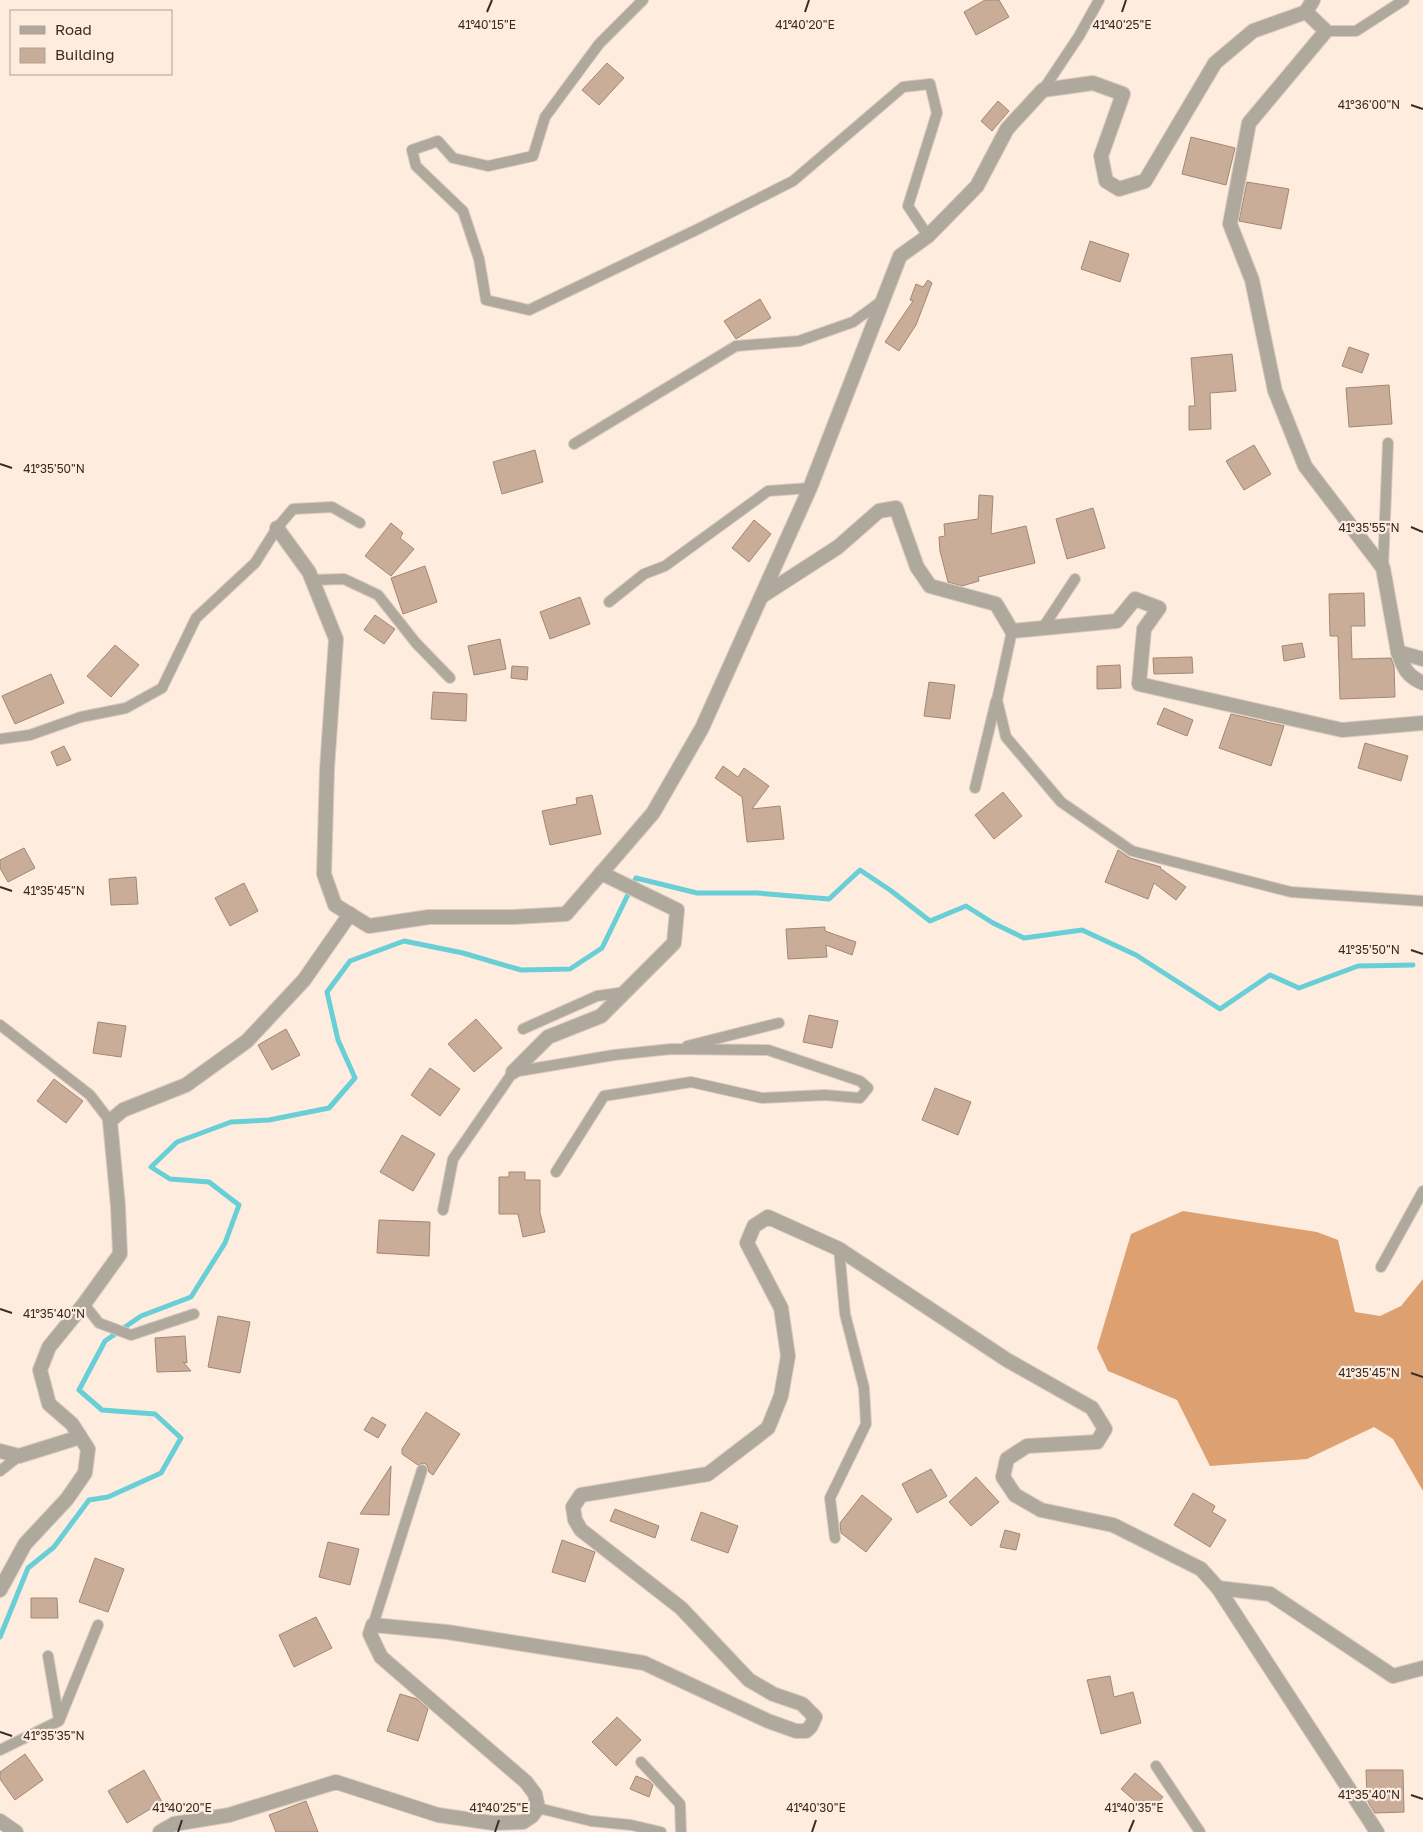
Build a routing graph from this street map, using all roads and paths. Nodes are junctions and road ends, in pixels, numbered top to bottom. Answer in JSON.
{"nodes":[{"id":1,"x":643,"y":0,"type":"edge"},
{"id":2,"x":1099,"y":0,"type":"edge"},
{"id":3,"x":1404,"y":0,"type":"edge"},
{"id":4,"x":1310,"y":6,"type":"edge"},
{"id":5,"x":1326,"y":31,"type":"junction"},
{"id":6,"x":1043,"y":90,"type":"junction"},
{"id":7,"x":928,"y":236,"type":"junction"},
{"id":8,"x":883,"y":300,"type":"junction"},
{"id":9,"x":1388,"y":443,"type":"dead end"},
{"id":10,"x":574,"y":444,"type":"dead end"},
{"id":11,"x":810,"y":488,"type":"junction"},
{"id":12,"x":360,"y":523,"type":"dead end"},
{"id":13,"x":277,"y":528,"type":"junction"},
{"id":14,"x":1383,"y":568,"type":"junction"},
{"id":15,"x":311,"y":580,"type":"junction"},
{"id":16,"x":1075,"y":580,"type":"dead end"},
{"id":17,"x":762,"y":596,"type":"junction"},
{"id":18,"x":609,"y":602,"type":"dead end"},
{"id":19,"x":1042,"y":629,"type":"junction"},
{"id":20,"x":1012,"y":631,"type":"junction"},
{"id":21,"x":1398,"y":652,"type":"junction"},
{"id":22,"x":1423,"y":659,"type":"edge"},
{"id":23,"x":450,"y":678,"type":"dead end"},
{"id":24,"x":1423,"y":683,"type":"edge"},
{"id":25,"x":996,"y":700,"type":"junction"},
{"id":26,"x":1423,"y":723,"type":"edge"},
{"id":27,"x":0,"y":740,"type":"edge"},
{"id":28,"x":975,"y":788,"type":"dead end"},
{"id":29,"x":601,"y":873,"type":"junction"},
{"id":30,"x":1423,"y":901,"type":"edge"},
{"id":31,"x":350,"y":914,"type":"junction"},
{"id":32,"x":626,"y":991,"type":"junction"},
{"id":33,"x":778,"y":1023,"type":"dead end"},
{"id":34,"x":0,"y":1025,"type":"edge"},
{"id":35,"x":523,"y":1029,"type":"dead end"},
{"id":36,"x":671,"y":1049,"type":"junction"},
{"id":37,"x":513,"y":1072,"type":"junction"},
{"id":38,"x":110,"y":1121,"type":"junction"},
{"id":39,"x":556,"y":1172,"type":"dead end"},
{"id":40,"x":1423,"y":1191,"type":"edge"},
{"id":41,"x":443,"y":1210,"type":"dead end"},
{"id":42,"x":839,"y":1249,"type":"junction"},
{"id":43,"x":1381,"y":1266,"type":"dead end"},
{"id":44,"x":84,"y":1304,"type":"junction"},
{"id":45,"x":194,"y":1314,"type":"dead end"},
{"id":46,"x":80,"y":1436,"type":"junction"},
{"id":47,"x":0,"y":1451,"type":"edge"},
{"id":48,"x":19,"y":1456,"type":"junction"},
{"id":49,"x":422,"y":1470,"type":"dead end"},
{"id":50,"x":0,"y":1471,"type":"edge"},
{"id":51,"x":835,"y":1538,"type":"dead end"},
{"id":52,"x":1218,"y":1588,"type":"junction"},
{"id":53,"x":0,"y":1590,"type":"edge"},
{"id":54,"x":98,"y":1625,"type":"dead end"},
{"id":55,"x":373,"y":1625,"type":"junction"},
{"id":56,"x":48,"y":1656,"type":"dead end"},
{"id":57,"x":1423,"y":1668,"type":"edge"},
{"id":58,"x":59,"y":1721,"type":"junction"},
{"id":59,"x":0,"y":1750,"type":"edge"},
{"id":60,"x":641,"y":1762,"type":"dead end"},
{"id":61,"x":1156,"y":1766,"type":"dead end"},
{"id":62,"x":538,"y":1808,"type":"junction"},
{"id":63,"x":0,"y":1821,"type":"edge"},
{"id":64,"x":16,"y":1832,"type":"edge"},
{"id":65,"x":160,"y":1832,"type":"edge"},
{"id":66,"x":661,"y":1832,"type":"edge"},
{"id":67,"x":681,"y":1832,"type":"edge"},
{"id":68,"x":1200,"y":1832,"type":"edge"},
{"id":69,"x":1377,"y":1832,"type":"edge"}],
"edges":[{"from":1,"to":7,"type":"lane"},
{"from":2,"to":6,"type":"lane"},
{"from":3,"to":5,"type":"lane"},
{"from":4,"to":5,"type":"street"},
{"from":4,"to":6,"type":"street"},
{"from":5,"to":14,"type":"street"},
{"from":6,"to":7,"type":"street"},
{"from":7,"to":8,"type":"street"},
{"from":8,"to":10,"type":"lane"},
{"from":8,"to":11,"type":"street"},
{"from":9,"to":14,"type":"lane"},
{"from":11,"to":17,"type":"street"},
{"from":11,"to":18,"type":"lane"},
{"from":12,"to":13,"type":"lane"},
{"from":13,"to":15,"type":"street"},
{"from":13,"to":27,"type":"lane"},
{"from":14,"to":21,"type":"street"},
{"from":15,"to":23,"type":"lane"},
{"from":15,"to":31,"type":"street"},
{"from":16,"to":19,"type":"lane"},
{"from":17,"to":20,"type":"street"},
{"from":17,"to":29,"type":"street"},
{"from":19,"to":20,"type":"street"},
{"from":19,"to":26,"type":"street"},
{"from":20,"to":25,"type":"lane"},
{"from":21,"to":22,"type":"street"},
{"from":21,"to":24,"type":"street"},
{"from":25,"to":28,"type":"lane"},
{"from":25,"to":30,"type":"lane"},
{"from":29,"to":31,"type":"street"},
{"from":29,"to":32,"type":"street"},
{"from":31,"to":38,"type":"street"},
{"from":32,"to":35,"type":"lane"},
{"from":32,"to":37,"type":"street"},
{"from":33,"to":36,"type":"lane"},
{"from":34,"to":38,"type":"lane"},
{"from":36,"to":37,"type":"lane"},
{"from":36,"to":39,"type":"lane"},
{"from":37,"to":41,"type":"lane"},
{"from":38,"to":44,"type":"street"},
{"from":40,"to":43,"type":"lane"},
{"from":42,"to":51,"type":"lane"},
{"from":42,"to":52,"type":"street"},
{"from":42,"to":55,"type":"street"},
{"from":44,"to":45,"type":"lane"},
{"from":44,"to":46,"type":"street"},
{"from":46,"to":48,"type":"street"},
{"from":46,"to":53,"type":"street"},
{"from":47,"to":48,"type":"street"},
{"from":48,"to":50,"type":"lane"},
{"from":49,"to":55,"type":"lane"},
{"from":52,"to":57,"type":"street"},
{"from":52,"to":69,"type":"street"},
{"from":54,"to":58,"type":"lane"},
{"from":55,"to":62,"type":"street"},
{"from":56,"to":58,"type":"lane"},
{"from":58,"to":59,"type":"lane"},
{"from":60,"to":67,"type":"lane"},
{"from":61,"to":68,"type":"lane"},
{"from":62,"to":65,"type":"street"},
{"from":62,"to":66,"type":"lane"},
{"from":63,"to":64,"type":"street"}]}
